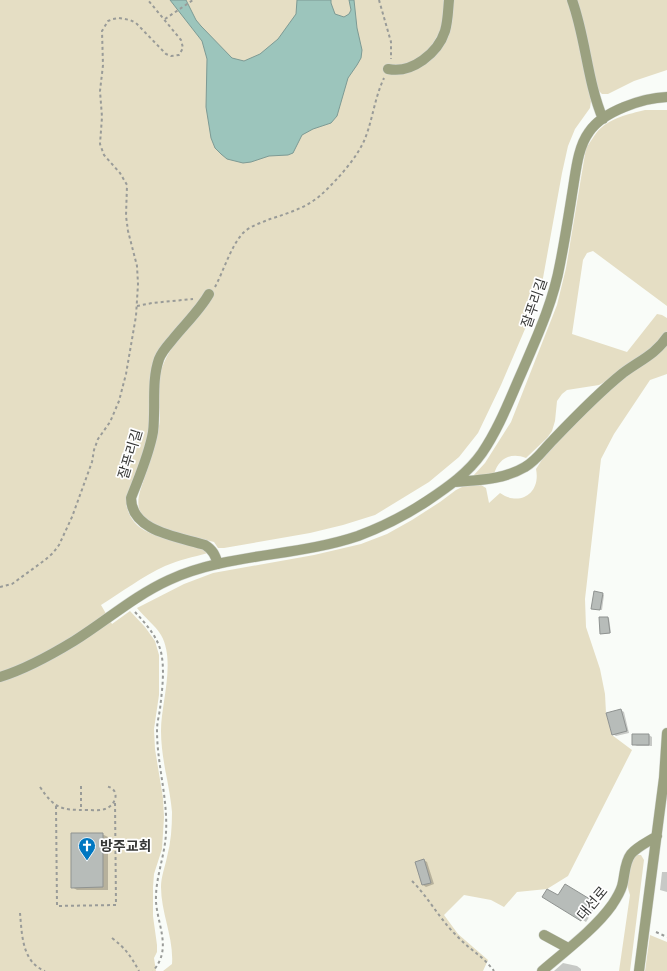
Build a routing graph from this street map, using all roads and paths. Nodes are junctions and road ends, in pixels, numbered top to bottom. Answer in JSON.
{"nodes":[{"id":1,"x":148,"y":0,"type":"edge"},
{"id":2,"x":193,"y":0,"type":"edge"},
{"id":3,"x":379,"y":0,"type":"edge"},
{"id":4,"x":450,"y":0,"type":"edge"},
{"id":5,"x":572,"y":0,"type":"edge"},
{"id":6,"x":164,"y":19,"type":"junction"},
{"id":7,"x":388,"y":69,"type":"junction"},
{"id":8,"x":665,"y":97,"type":"edge"},
{"id":9,"x":603,"y":119,"type":"junction"},
{"id":10,"x":209,"y":294,"type":"junction"},
{"id":11,"x":137,"y":306,"type":"junction"},
{"id":12,"x":667,"y":337,"type":"edge"},
{"id":13,"x":454,"y":482,"type":"junction"},
{"id":14,"x":218,"y":564,"type":"junction"},
{"id":15,"x":0,"y":587,"type":"edge"},
{"id":16,"x":127,"y":604,"type":"junction"},
{"id":17,"x":0,"y":677,"type":"edge"},
{"id":18,"x":667,"y":733,"type":"edge"},
{"id":19,"x":667,"y":766,"type":"edge"},
{"id":20,"x":664,"y":778,"type":"junction"},
{"id":21,"x":81,"y":786,"type":"dead end"},
{"id":22,"x":105,"y":786,"type":"dead end"},
{"id":23,"x":40,"y":787,"type":"dead end"},
{"id":24,"x":115,"y":800,"type":"junction"},
{"id":25,"x":56,"y":806,"type":"junction"},
{"id":26,"x":81,"y":810,"type":"junction"},
{"id":27,"x":657,"y":836,"type":"junction"},
{"id":28,"x":412,"y":881,"type":"dead end"},
{"id":29,"x":20,"y":913,"type":"dead end"},
{"id":30,"x":544,"y":934,"type":"dead end"},
{"id":31,"x":112,"y":938,"type":"dead end"},
{"id":32,"x":568,"y":948,"type":"junction"},
{"id":33,"x":37,"y":970,"type":"edge"},
{"id":34,"x":45,"y":971,"type":"edge"},
{"id":35,"x":139,"y":971,"type":"edge"},
{"id":36,"x":153,"y":971,"type":"edge"},
{"id":37,"x":494,"y":971,"type":"edge"},
{"id":38,"x":542,"y":971,"type":"edge"},
{"id":39,"x":639,"y":971,"type":"edge"}],
"edges":[{"from":1,"to":6,"type":"path"},
{"from":2,"to":6,"type":"path"},
{"from":3,"to":7,"type":"path"},
{"from":4,"to":7,"type":"street"},
{"from":5,"to":9,"type":"street"},
{"from":6,"to":11,"type":"path"},
{"from":7,"to":10,"type":"path"},
{"from":8,"to":9,"type":"street","name":"잘푸리길"},
{"from":9,"to":13,"type":"street","name":"잘푸리길"},
{"from":10,"to":11,"type":"path"},
{"from":10,"to":14,"type":"street","name":"잘푸리길"},
{"from":11,"to":15,"type":"path"},
{"from":12,"to":13,"type":"street","name":"잘푸리길"},
{"from":13,"to":14,"type":"street","name":"잘푸리길"},
{"from":14,"to":16,"type":"street","name":"잘푸리길"},
{"from":16,"to":17,"type":"street","name":"잘푸리길"},
{"from":16,"to":36,"type":"path"},
{"from":18,"to":20,"type":"street"},
{"from":19,"to":20,"type":"street"},
{"from":20,"to":27,"type":"street"},
{"from":21,"to":26,"type":"path"},
{"from":22,"to":24,"type":"path"},
{"from":23,"to":25,"type":"path"},
{"from":24,"to":25,"type":"path"},
{"from":24,"to":26,"type":"path"},
{"from":25,"to":26,"type":"path"},
{"from":27,"to":32,"type":"street","name":"대선로"},
{"from":27,"to":39,"type":"street"},
{"from":28,"to":37,"type":"path"},
{"from":29,"to":33,"type":"path"},
{"from":30,"to":32,"type":"street"},
{"from":31,"to":35,"type":"path"},
{"from":32,"to":38,"type":"street","name":"대선로"},
{"from":33,"to":34,"type":"path"}]}
